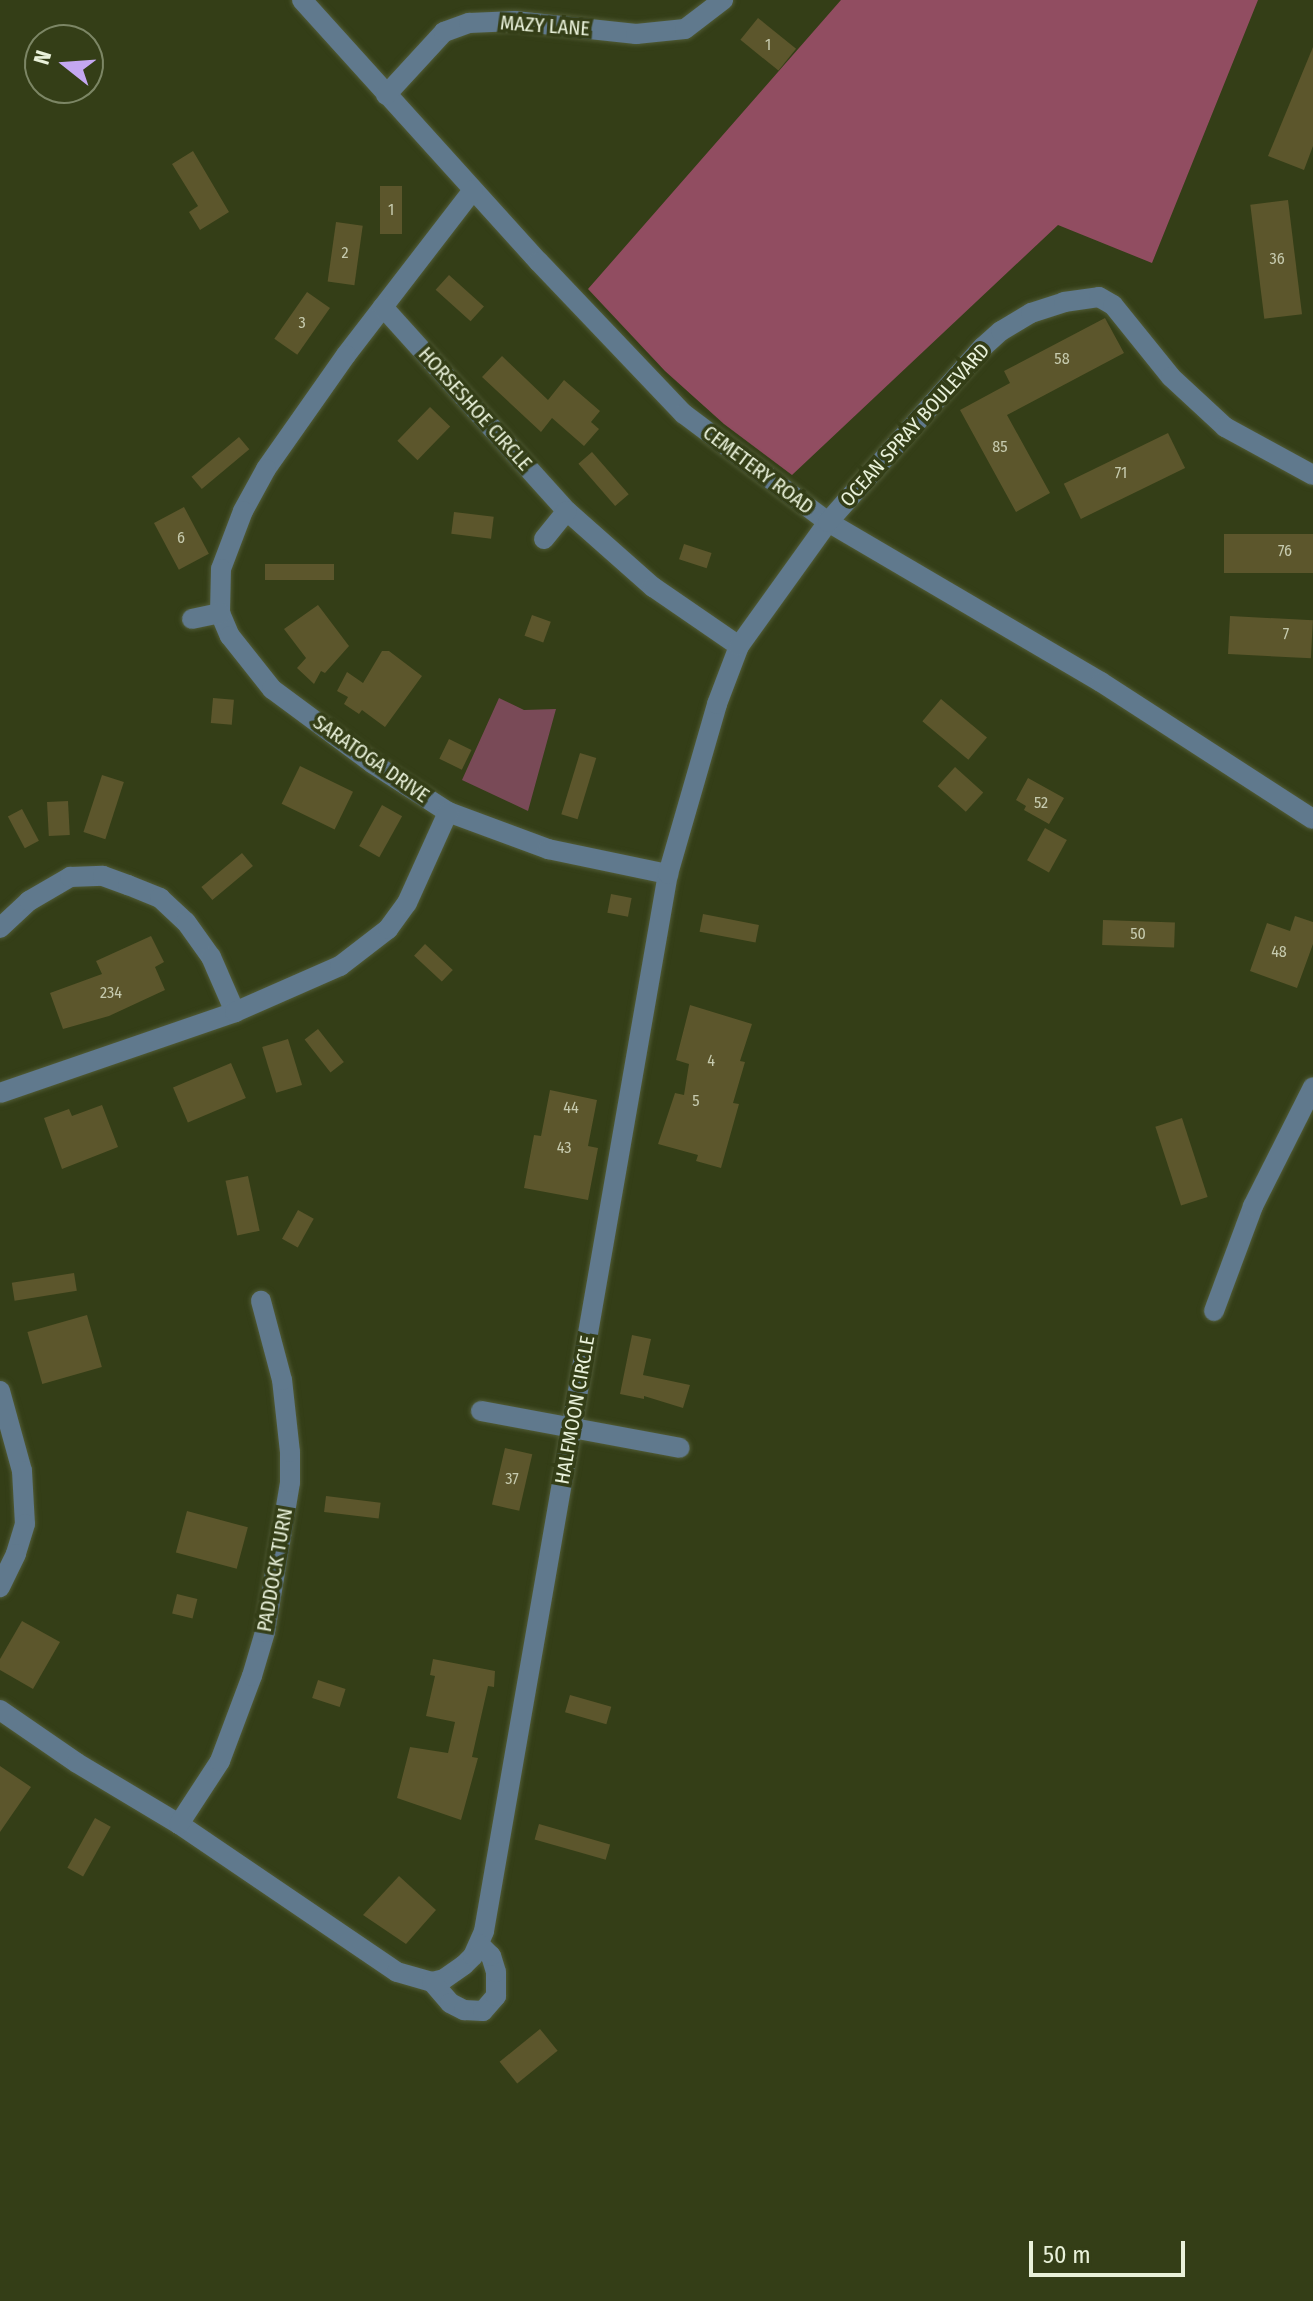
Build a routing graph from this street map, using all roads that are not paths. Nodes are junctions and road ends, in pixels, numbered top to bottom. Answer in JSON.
{"nodes":[{"id":1,"x":302,"y":0,"type":"edge"},
{"id":2,"x":723,"y":0,"type":"edge"},
{"id":3,"x":386,"y":95,"type":"junction"},
{"id":4,"x":473,"y":190,"type":"junction"},
{"id":5,"x":383,"y":307,"type":"junction"},
{"id":6,"x":1313,"y":475,"type":"edge"},
{"id":7,"x":567,"y":511,"type":"junction"},
{"id":8,"x":828,"y":522,"type":"junction"},
{"id":9,"x":544,"y":539,"type":"dead end"},
{"id":10,"x":220,"y":613,"type":"junction"},
{"id":11,"x":192,"y":619,"type":"dead end"},
{"id":12,"x":739,"y":646,"type":"junction"},
{"id":13,"x":448,"y":812,"type":"junction"},
{"id":14,"x":1313,"y":819,"type":"edge"},
{"id":15,"x":668,"y":874,"type":"junction"},
{"id":16,"x":0,"y":928,"type":"edge"},
{"id":17,"x":235,"y":1012,"type":"junction"},
{"id":18,"x":1313,"y":1087,"type":"edge"},
{"id":19,"x":0,"y":1093,"type":"edge"},
{"id":20,"x":261,"y":1301,"type":"dead end"},
{"id":21,"x":1214,"y":1311,"type":"dead end"},
{"id":22,"x":0,"y":1391,"type":"edge"},
{"id":23,"x":481,"y":1411,"type":"dead end"},
{"id":24,"x":572,"y":1429,"type":"junction"},
{"id":25,"x":680,"y":1448,"type":"dead end"},
{"id":26,"x":0,"y":1587,"type":"edge"},
{"id":27,"x":0,"y":1710,"type":"edge"},
{"id":28,"x":179,"y":1824,"type":"junction"},
{"id":29,"x":479,"y":1944,"type":"junction"},
{"id":30,"x":432,"y":1982,"type":"junction"}],
"edges":[{"from":1,"to":3,"type":"street","name":"CEMETERY ROAD"},
{"from":2,"to":3,"type":"street","name":"MAZY LANE"},
{"from":3,"to":4,"type":"street","name":"CEMETERY ROAD"},
{"from":4,"to":5,"type":"street"},
{"from":4,"to":8,"type":"street","name":"CEMETERY ROAD"},
{"from":5,"to":7,"type":"street","name":"HORSESHOE CIRCLE"},
{"from":5,"to":10,"type":"street"},
{"from":6,"to":8,"type":"street","name":"OCEAN SPRAY BOULEVARD"},
{"from":7,"to":9,"type":"street"},
{"from":7,"to":12,"type":"street","name":"HORSESHOE CIRCLE"},
{"from":8,"to":12,"type":"street"},
{"from":8,"to":14,"type":"street","name":"CEMETERY ROAD"},
{"from":10,"to":11,"type":"street"},
{"from":10,"to":13,"type":"street","name":"SARATOGA DRIVE"},
{"from":12,"to":15,"type":"street"},
{"from":13,"to":15,"type":"street","name":"SARATOGA DRIVE"},
{"from":13,"to":17,"type":"street"},
{"from":15,"to":24,"type":"street","name":"HALFMOON CIRCLE"},
{"from":16,"to":17,"type":"street"},
{"from":17,"to":19,"type":"street"},
{"from":18,"to":21,"type":"street"},
{"from":20,"to":28,"type":"street","name":"PADDOCK TURN"},
{"from":22,"to":26,"type":"street"},
{"from":23,"to":24,"type":"street"},
{"from":24,"to":25,"type":"street"},
{"from":24,"to":29,"type":"street","name":"HALFMOON CIRCLE"},
{"from":27,"to":28,"type":"street"},
{"from":28,"to":30,"type":"street"},
{"from":29,"to":30,"type":"street"},
{"from":29,"to":30,"type":"street"}]}
